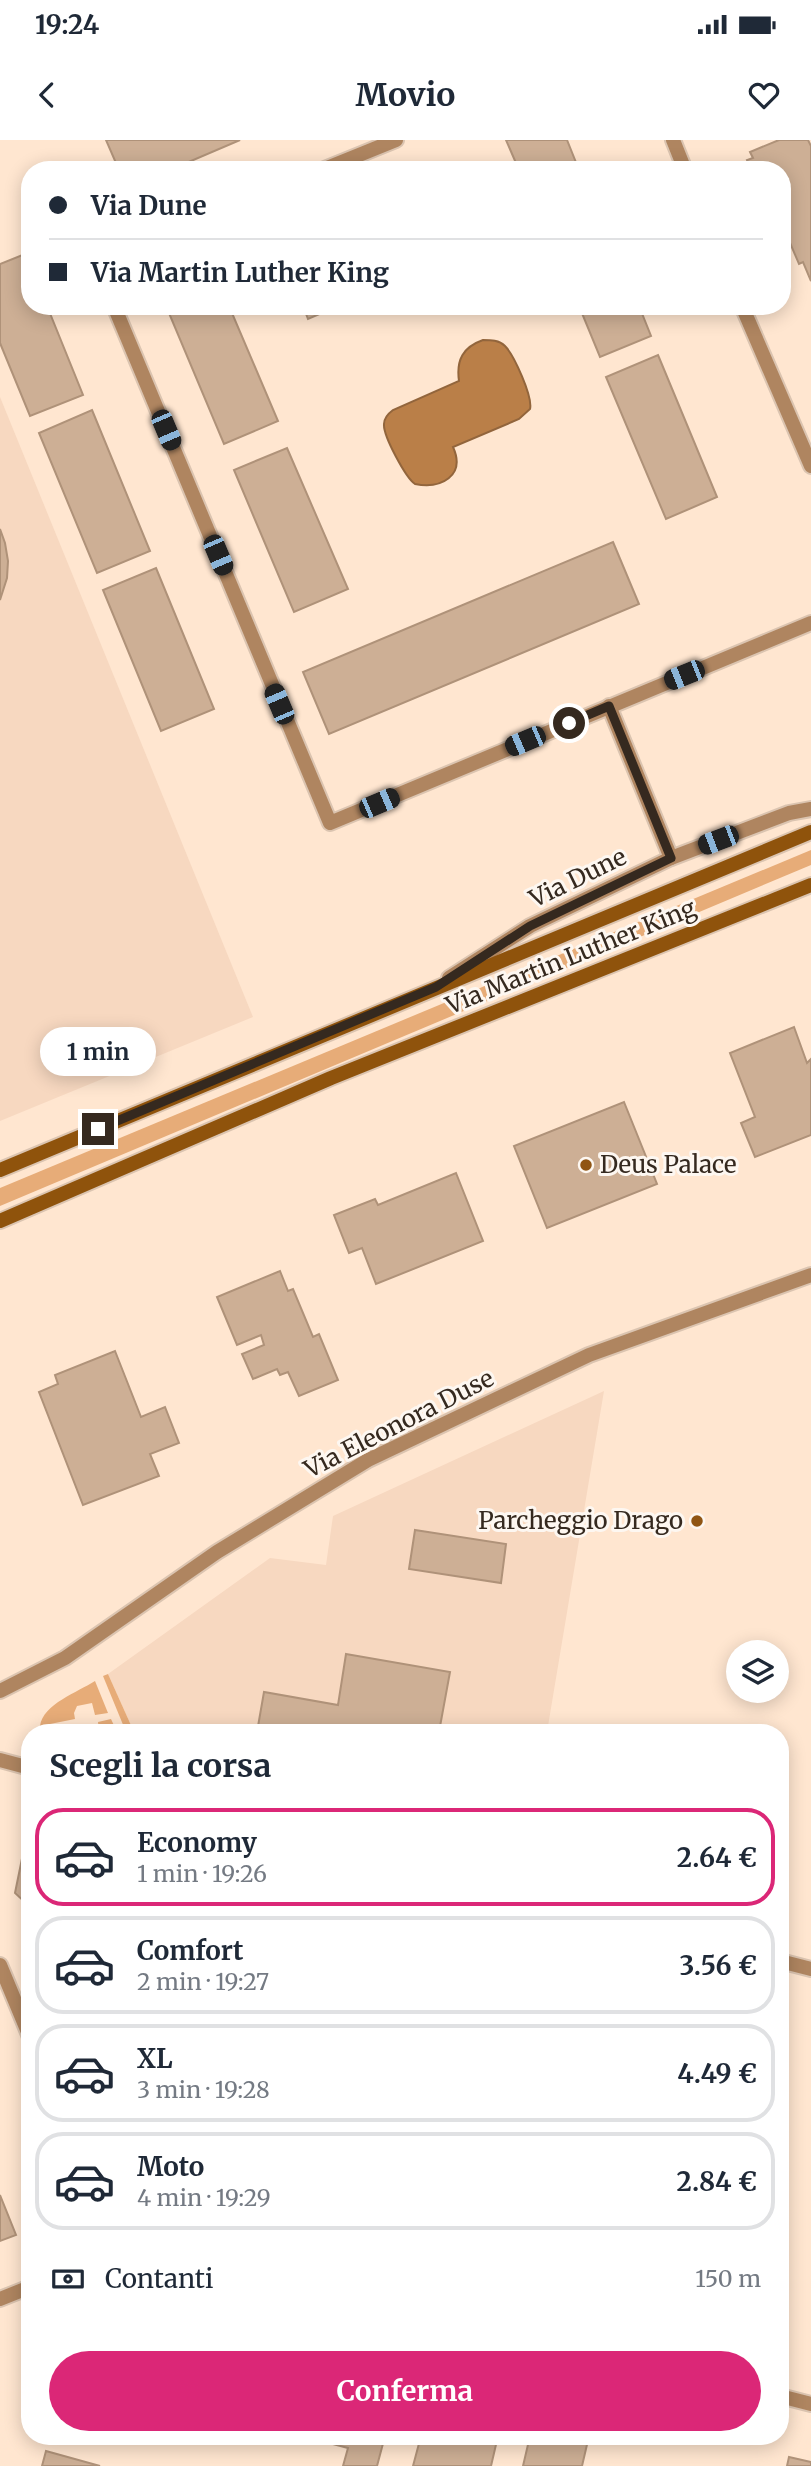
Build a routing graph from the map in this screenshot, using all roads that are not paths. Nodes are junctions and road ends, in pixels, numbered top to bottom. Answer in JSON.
{"nodes":[{"id":1,"x":396,"y":140,"type":"edge"},
{"id":2,"x":673,"y":140,"type":"edge"},
{"id":3,"x":344,"y":161,"type":"edge"},
{"id":4,"x":681,"y":161,"type":"edge"},
{"id":5,"x":118,"y":315,"type":"edge"},
{"id":6,"x":746,"y":315,"type":"edge"},
{"id":7,"x":811,"y":466,"type":"edge"},
{"id":8,"x":811,"y":623,"type":"edge"},
{"id":9,"x":609,"y":706,"type":"junction"},
{"id":10,"x":811,"y":809,"type":"edge"},
{"id":11,"x":811,"y":832,"type":"edge"},
{"id":12,"x":671,"y":858,"type":"junction"},
{"id":13,"x":811,"y":885,"type":"edge"},
{"id":14,"x":436,"y":987,"type":"junction"},
{"id":15,"x":0,"y":1170,"type":"edge"},
{"id":16,"x":0,"y":1221,"type":"edge"},
{"id":17,"x":811,"y":1275,"type":"edge"},
{"id":18,"x":0,"y":1691,"type":"edge"},
{"id":19,"x":0,"y":1760,"type":"edge"},
{"id":20,"x":21,"y":1766,"type":"edge"},
{"id":21,"x":789,"y":1963,"type":"edge"},
{"id":22,"x":0,"y":1965,"type":"edge"},
{"id":23,"x":811,"y":1969,"type":"edge"},
{"id":24,"x":21,"y":2015,"type":"edge"},
{"id":25,"x":21,"y":2291,"type":"edge"},
{"id":26,"x":0,"y":2300,"type":"edge"},
{"id":27,"x":789,"y":2398,"type":"edge"},
{"id":28,"x":811,"y":2404,"type":"edge"}],
"edges":[{"from":1,"to":3,"type":"street"},
{"from":2,"to":4,"type":"street"},
{"from":5,"to":9,"type":"street"},
{"from":6,"to":7,"type":"street"},
{"from":8,"to":9,"type":"street"},
{"from":9,"to":12,"type":"street"},
{"from":10,"to":12,"type":"street","name":"Via Dune"},
{"from":11,"to":14,"type":"main road","name":"Via Martin Luther King"},
{"from":12,"to":14,"type":"street","name":"Via Dune"},
{"from":13,"to":16,"type":"main road","name":"Via Martin Luther King"},
{"from":14,"to":15,"type":"main road","name":"Via Martin Luther King"},
{"from":17,"to":18,"type":"street","name":"Via Eleonora Duse"},
{"from":19,"to":20,"type":"street"},
{"from":21,"to":23,"type":"street"},
{"from":22,"to":24,"type":"street"},
{"from":25,"to":26,"type":"street"},
{"from":27,"to":28,"type":"street"}]}
